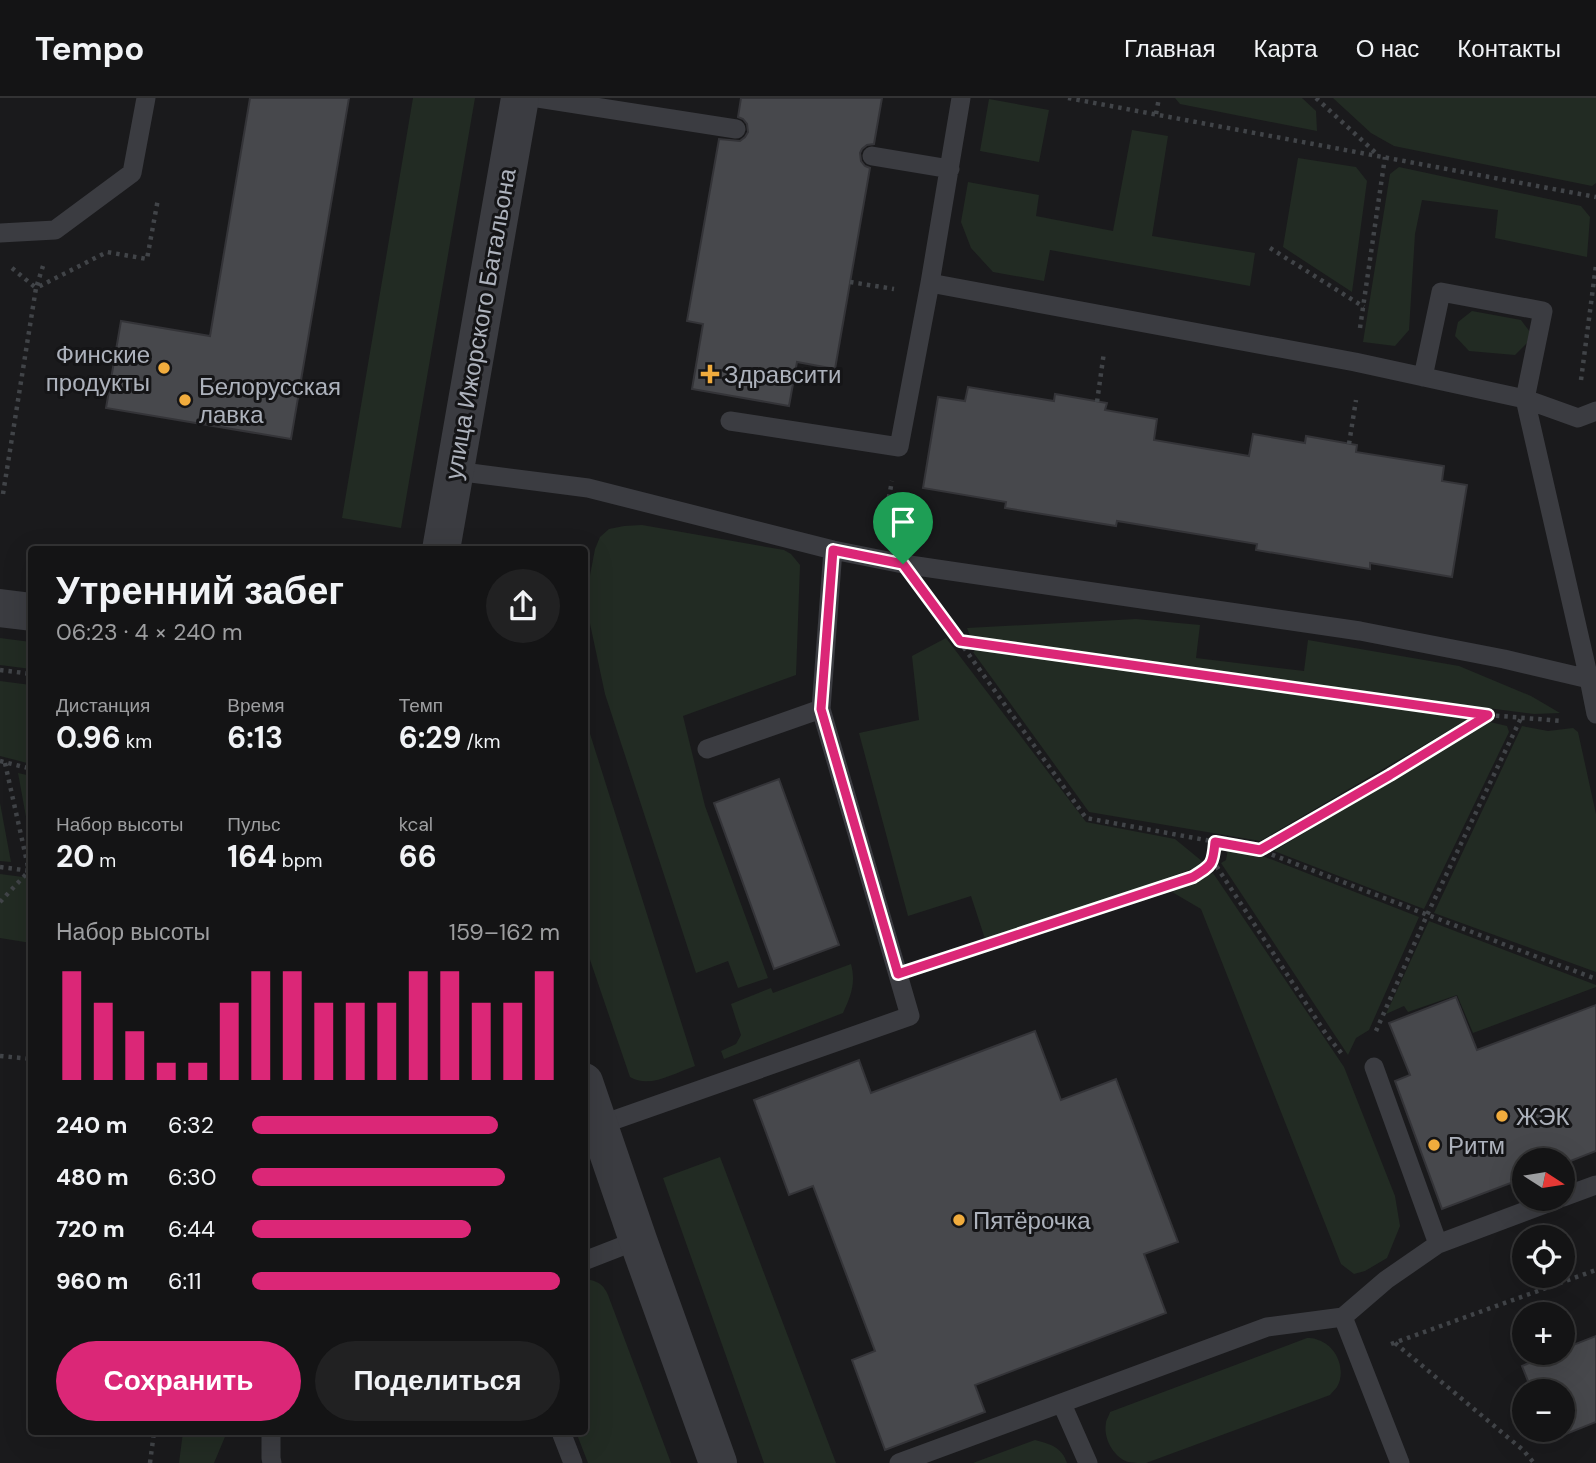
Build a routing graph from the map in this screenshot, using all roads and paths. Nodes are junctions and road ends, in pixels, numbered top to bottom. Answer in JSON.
{"nodes":[{"id":1,"x":146,"y":98,"type":"edge"},
{"id":2,"x":520,"y":98,"type":"edge"},
{"id":3,"x":538,"y":98,"type":"edge"},
{"id":4,"x":961,"y":98,"type":"edge"},
{"id":5,"x":1068,"y":98,"type":"edge"},
{"id":6,"x":1158,"y":98,"type":"edge"},
{"id":7,"x":1316,"y":98,"type":"edge"},
{"id":8,"x":1156,"y":114,"type":"junction"},
{"id":9,"x":736,"y":129,"type":"dead end"},
{"id":10,"x":872,"y":156,"type":"dead end"},
{"id":11,"x":1379,"y":156,"type":"junction"},
{"id":12,"x":1385,"y":158,"type":"junction"},
{"id":13,"x":950,"y":169,"type":"junction"},
{"id":14,"x":159,"y":192,"type":"dead end"},
{"id":15,"x":1596,"y":197,"type":"edge"},
{"id":16,"x":0,"y":233,"type":"edge"},
{"id":17,"x":1270,"y":248,"type":"dead end"},
{"id":18,"x":1596,"y":265,"type":"edge"},
{"id":19,"x":9,"y":266,"type":"dead end"},
{"id":20,"x":850,"y":282,"type":"dead end"},
{"id":21,"x":930,"y":283,"type":"junction"},
{"id":22,"x":36,"y":288,"type":"junction"},
{"id":23,"x":1364,"y":307,"type":"junction"},
{"id":24,"x":925,"y":309,"type":"junction"},
{"id":25,"x":1596,"y":314,"type":"edge"},
{"id":26,"x":1588,"y":320,"type":"junction"},
{"id":27,"x":1104,"y":344,"type":"dead end"},
{"id":28,"x":1355,"y":362,"type":"junction"},
{"id":29,"x":1423,"y":377,"type":"junction"},
{"id":30,"x":1581,"y":385,"type":"dead end"},
{"id":31,"x":1525,"y":399,"type":"junction"},
{"id":32,"x":1097,"y":401,"type":"dead end"},
{"id":33,"x":1596,"y":411,"type":"edge"},
{"id":34,"x":730,"y":421,"type":"dead end"},
{"id":35,"x":1349,"y":444,"type":"dead end"},
{"id":36,"x":899,"y":447,"type":"junction"},
{"id":37,"x":455,"y":471,"type":"junction"},
{"id":38,"x":3,"y":495,"type":"dead end"},
{"id":39,"x":442,"y":546,"type":"edge"},
{"id":40,"x":833,"y":550,"type":"junction"},
{"id":41,"x":903,"y":564,"type":"junction"},
{"id":42,"x":0,"y":608,"type":"edge"},
{"id":43,"x":28,"y":612,"type":"edge"},
{"id":44,"x":960,"y":641,"type":"junction"},
{"id":45,"x":0,"y":670,"type":"edge"},
{"id":46,"x":28,"y":674,"type":"edge"},
{"id":47,"x":1592,"y":678,"type":"edge"},
{"id":48,"x":821,"y":709,"type":"junction"},
{"id":49,"x":1596,"y":714,"type":"edge"},
{"id":50,"x":1488,"y":715,"type":"junction"},
{"id":51,"x":1521,"y":718,"type":"junction"},
{"id":52,"x":707,"y":749,"type":"dead end"},
{"id":53,"x":3,"y":762,"type":"edge"},
{"id":54,"x":28,"y":768,"type":"edge"},
{"id":55,"x":1215,"y":842,"type":"junction"},
{"id":56,"x":1260,"y":850,"type":"junction"},
{"id":57,"x":28,"y":858,"type":"edge"},
{"id":58,"x":1213,"y":861,"type":"junction"},
{"id":59,"x":0,"y":867,"type":"edge"},
{"id":60,"x":28,"y":869,"type":"edge"},
{"id":61,"x":28,"y":872,"type":"edge"},
{"id":62,"x":0,"y":902,"type":"edge"},
{"id":63,"x":1427,"y":915,"type":"junction"},
{"id":64,"x":898,"y":974,"type":"junction"},
{"id":65,"x":1596,"y":979,"type":"edge"},
{"id":66,"x":0,"y":1056,"type":"edge"},
{"id":67,"x":28,"y":1059,"type":"edge"},
{"id":68,"x":1374,"y":1067,"type":"junction"},
{"id":69,"x":588,"y":1093,"type":"edge"},
{"id":70,"x":600,"y":1125,"type":"junction"},
{"id":71,"x":1596,"y":1185,"type":"edge"},
{"id":72,"x":1575,"y":1193,"type":"edge"},
{"id":73,"x":1526,"y":1211,"type":"edge"},
{"id":74,"x":638,"y":1240,"type":"junction"},
{"id":75,"x":1438,"y":1244,"type":"junction"},
{"id":76,"x":588,"y":1259,"type":"edge"},
{"id":77,"x":1596,"y":1270,"type":"edge"},
{"id":78,"x":1343,"y":1317,"type":"junction"},
{"id":79,"x":1394,"y":1343,"type":"junction"},
{"id":80,"x":1358,"y":1356,"type":"junction"},
{"id":81,"x":1062,"y":1404,"type":"junction"},
{"id":82,"x":154,"y":1435,"type":"edge"},
{"id":83,"x":271,"y":1435,"type":"edge"},
{"id":84,"x":562,"y":1435,"type":"edge"},
{"id":85,"x":150,"y":1463,"type":"edge"},
{"id":86,"x":272,"y":1463,"type":"edge"},
{"id":87,"x":573,"y":1463,"type":"edge"},
{"id":88,"x":719,"y":1463,"type":"edge"},
{"id":89,"x":899,"y":1463,"type":"edge"},
{"id":90,"x":1088,"y":1463,"type":"edge"},
{"id":91,"x":1400,"y":1463,"type":"edge"},
{"id":92,"x":1534,"y":1463,"type":"edge"}],
"edges":[{"from":1,"to":16,"type":"lane"},
{"from":2,"to":37,"type":"street","name":"улица Ижорского Батальона"},
{"from":3,"to":9,"type":"lane"},
{"from":4,"to":13,"type":"lane"},
{"from":5,"to":8,"type":"path"},
{"from":6,"to":8,"type":"path"},
{"from":7,"to":11,"type":"path"},
{"from":8,"to":11,"type":"path"},
{"from":10,"to":13,"type":"lane"},
{"from":11,"to":12,"type":"path"},
{"from":12,"to":15,"type":"path"},
{"from":12,"to":23,"type":"path"},
{"from":13,"to":21,"type":"lane"},
{"from":14,"to":22,"type":"path"},
{"from":17,"to":23,"type":"path"},
{"from":18,"to":26,"type":"path"},
{"from":19,"to":22,"type":"path"},
{"from":20,"to":24,"type":"path"},
{"from":21,"to":24,"type":"lane"},
{"from":21,"to":28,"type":"lane"},
{"from":22,"to":38,"type":"path"},
{"from":23,"to":28,"type":"path"},
{"from":24,"to":36,"type":"lane"},
{"from":25,"to":26,"type":"path"},
{"from":26,"to":30,"type":"path"},
{"from":27,"to":32,"type":"path"},
{"from":28,"to":29,"type":"lane"},
{"from":28,"to":35,"type":"path"},
{"from":29,"to":31,"type":"lane"},
{"from":29,"to":31,"type":"lane"},
{"from":31,"to":33,"type":"lane"},
{"from":31,"to":47,"type":"lane"},
{"from":34,"to":36,"type":"lane"},
{"from":36,"to":41,"type":"path"},
{"from":37,"to":39,"type":"street","name":"улица Ижорского Батальона"},
{"from":37,"to":40,"type":"lane"},
{"from":40,"to":41,"type":"lane"},
{"from":40,"to":48,"type":"lane"},
{"from":41,"to":44,"type":"path"},
{"from":41,"to":47,"type":"lane"},
{"from":42,"to":43,"type":"street"},
{"from":44,"to":50,"type":"path"},
{"from":44,"to":55,"type":"path"},
{"from":45,"to":46,"type":"path"},
{"from":47,"to":49,"type":"lane"},
{"from":47,"to":51,"type":"path"},
{"from":48,"to":52,"type":"lane"},
{"from":48,"to":64,"type":"lane"},
{"from":50,"to":51,"type":"path"},
{"from":50,"to":56,"type":"path"},
{"from":51,"to":63,"type":"path"},
{"from":53,"to":54,"type":"path"},
{"from":53,"to":57,"type":"path"},
{"from":55,"to":56,"type":"path"},
{"from":55,"to":58,"type":"path"},
{"from":56,"to":63,"type":"path"},
{"from":58,"to":64,"type":"path"},
{"from":58,"to":68,"type":"path"},
{"from":59,"to":60,"type":"path"},
{"from":61,"to":62,"type":"path"},
{"from":63,"to":65,"type":"path"},
{"from":63,"to":68,"type":"path"},
{"from":64,"to":70,"type":"lane"},
{"from":66,"to":67,"type":"path"},
{"from":68,"to":75,"type":"lane"},
{"from":69,"to":70,"type":"street"},
{"from":70,"to":74,"type":"street"},
{"from":71,"to":72,"type":"lane"},
{"from":73,"to":75,"type":"lane"},
{"from":74,"to":76,"type":"lane"},
{"from":74,"to":88,"type":"street"},
{"from":75,"to":78,"type":"lane"},
{"from":77,"to":79,"type":"path"},
{"from":78,"to":80,"type":"lane"},
{"from":78,"to":81,"type":"lane"},
{"from":79,"to":80,"type":"path"},
{"from":79,"to":92,"type":"path"},
{"from":80,"to":91,"type":"lane"},
{"from":81,"to":89,"type":"lane"},
{"from":81,"to":90,"type":"lane"},
{"from":82,"to":85,"type":"path"},
{"from":83,"to":86,"type":"lane"},
{"from":84,"to":87,"type":"lane"}]}
